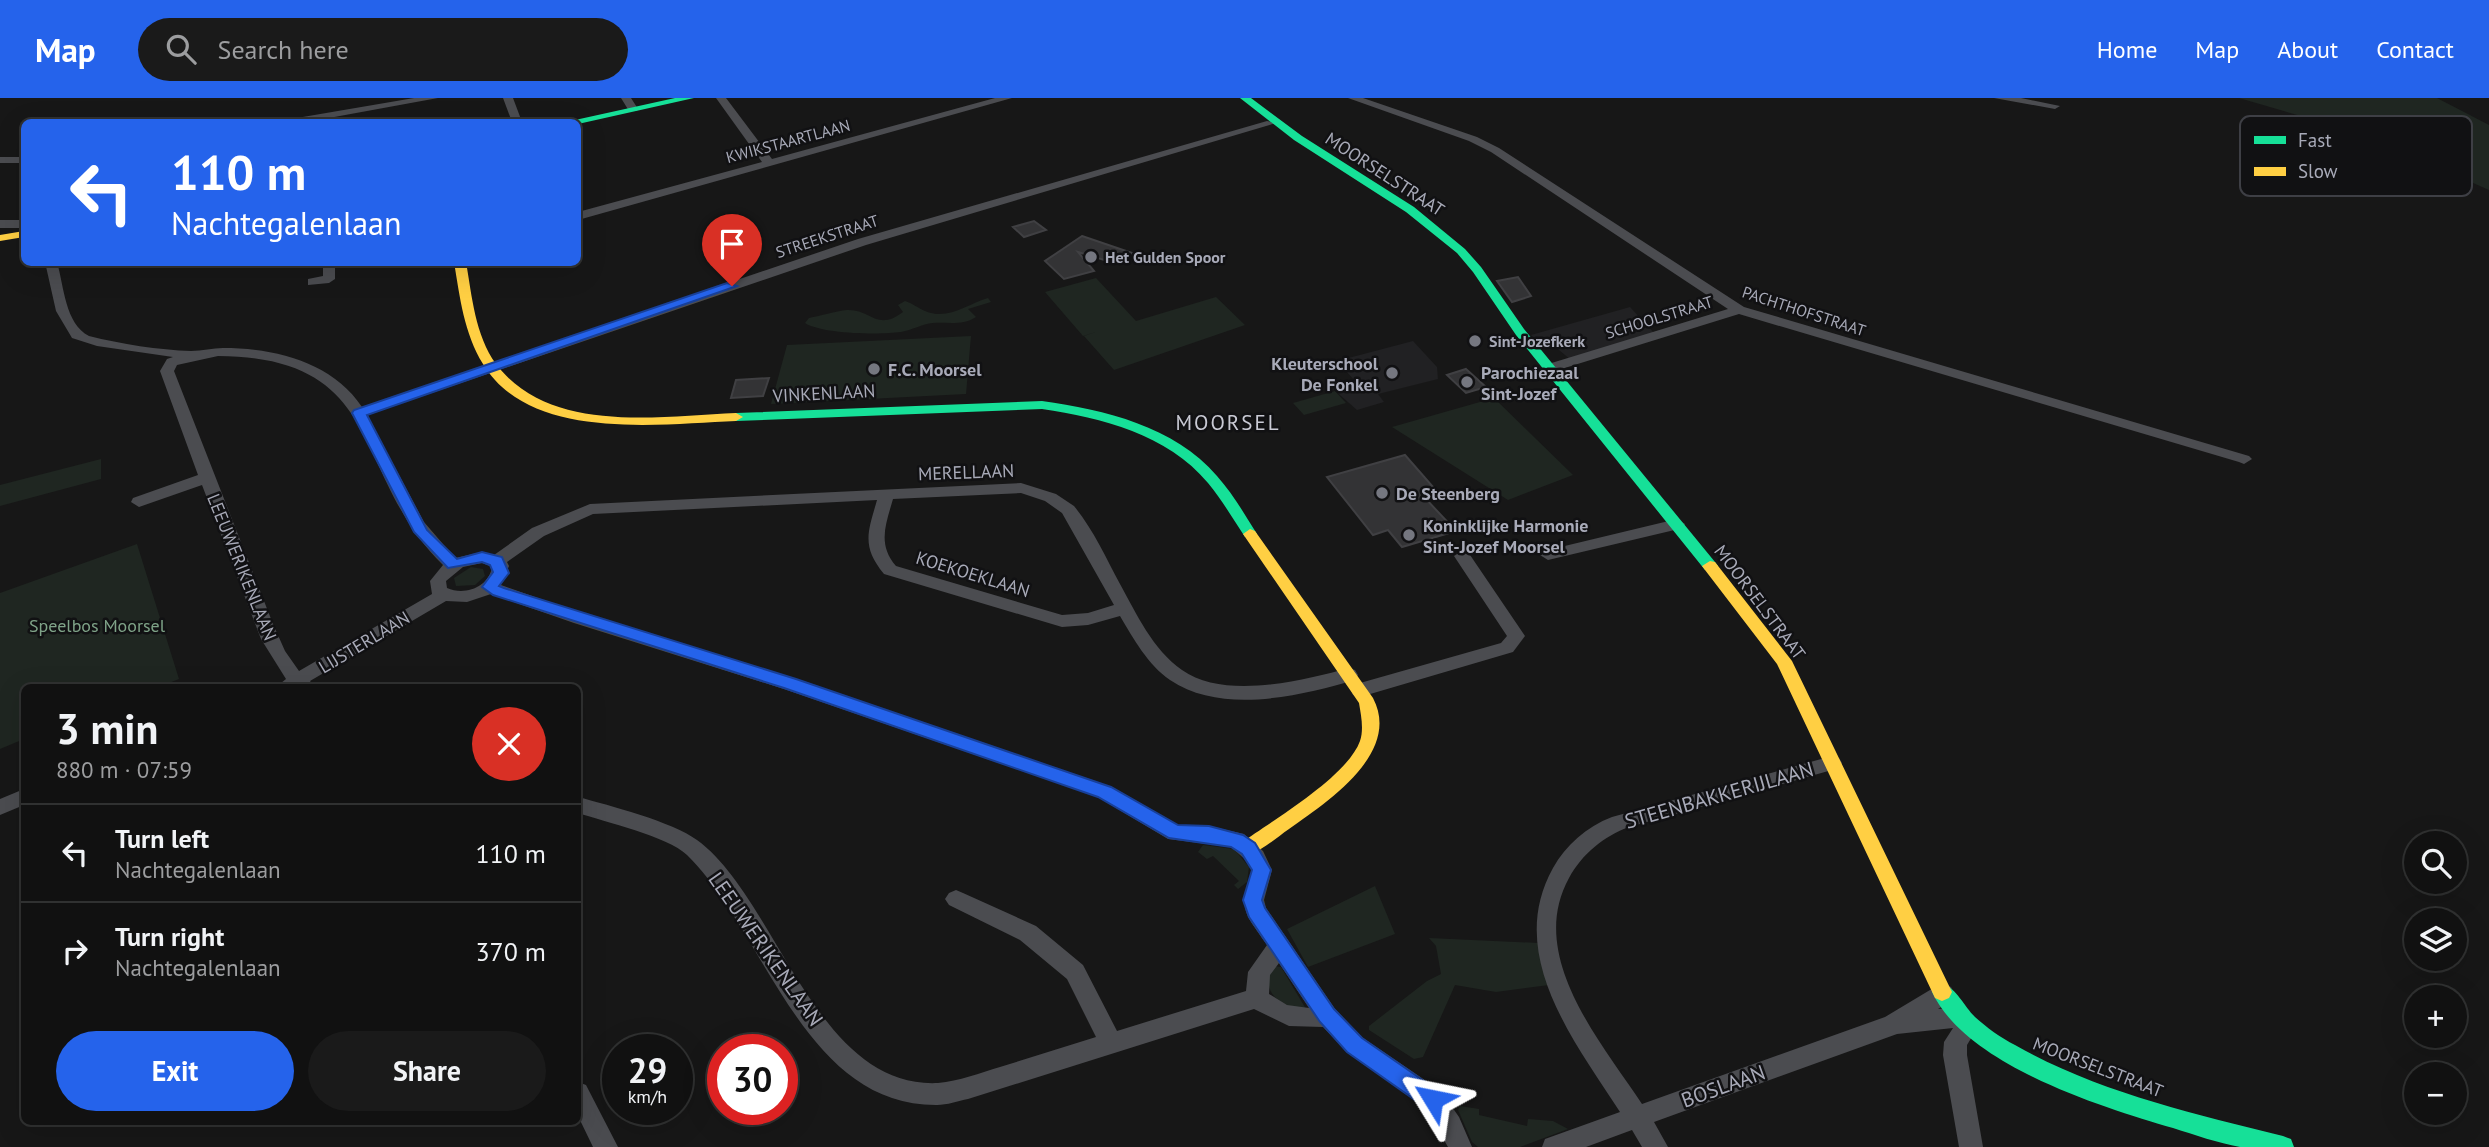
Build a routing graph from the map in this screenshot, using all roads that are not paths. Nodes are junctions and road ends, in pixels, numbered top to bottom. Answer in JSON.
{"nodes":[{"id":1,"x":433,"y":98,"type":"edge"},
{"id":2,"x":508,"y":98,"type":"edge"},
{"id":3,"x":689,"y":98,"type":"edge"},
{"id":4,"x":721,"y":98,"type":"edge"},
{"id":5,"x":1007,"y":98,"type":"edge"},
{"id":6,"x":1248,"y":98,"type":"edge"},
{"id":7,"x":1353,"y":98,"type":"edge"},
{"id":8,"x":1999,"y":98,"type":"edge"},
{"id":9,"x":406,"y":103,"type":"junction"},
{"id":10,"x":629,"y":104,"type":"edge"},
{"id":11,"x":2055,"y":106,"type":"dead end"},
{"id":12,"x":310,"y":119,"type":"edge"},
{"id":13,"x":390,"y":119,"type":"edge"},
{"id":14,"x":516,"y":119,"type":"edge"},
{"id":15,"x":581,"y":119,"type":"edge"},
{"id":16,"x":1272,"y":124,"type":"junction"},
{"id":17,"x":1,"y":160,"type":"edge"},
{"id":18,"x":21,"y":160,"type":"edge"},
{"id":19,"x":768,"y":162,"type":"junction"},
{"id":20,"x":581,"y":215,"type":"edge"},
{"id":21,"x":0,"y":224,"type":"edge"},
{"id":22,"x":21,"y":224,"type":"edge"},
{"id":23,"x":21,"y":234,"type":"edge"},
{"id":24,"x":0,"y":238,"type":"edge"},
{"id":25,"x":52,"y":266,"type":"edge"},
{"id":26,"x":328,"y":266,"type":"edge"},
{"id":27,"x":460,"y":266,"type":"edge"},
{"id":28,"x":313,"y":282,"type":"dead end"},
{"id":29,"x":1739,"y":310,"type":"junction"},
{"id":30,"x":147,"y":348,"type":"junction"},
{"id":31,"x":190,"y":355,"type":"junction"},
{"id":32,"x":172,"y":362,"type":"junction"},
{"id":33,"x":494,"y":367,"type":"junction"},
{"id":34,"x":1550,"y":368,"type":"junction"},
{"id":35,"x":359,"y":413,"type":"junction"},
{"id":36,"x":2244,"y":458,"type":"dead end"},
{"id":37,"x":205,"y":478,"type":"junction"},
{"id":38,"x":886,"y":494,"type":"junction"},
{"id":39,"x":139,"y":502,"type":"dead end"},
{"id":40,"x":1676,"y":524,"type":"junction"},
{"id":41,"x":1548,"y":555,"type":"dead end"},
{"id":42,"x":1462,"y":556,"type":"dead end"},
{"id":43,"x":496,"y":561,"type":"junction"},
{"id":44,"x":453,"y":565,"type":"junction"},
{"id":45,"x":489,"y":587,"type":"junction"},
{"id":46,"x":443,"y":594,"type":"junction"},
{"id":47,"x":1126,"y":608,"type":"junction"},
{"id":48,"x":1355,"y":683,"type":"junction"},
{"id":49,"x":295,"y":684,"type":"edge"},
{"id":50,"x":299,"y":684,"type":"edge"},
{"id":51,"x":1832,"y":763,"type":"junction"},
{"id":52,"x":21,"y":798,"type":"edge"},
{"id":53,"x":581,"y":806,"type":"edge"},
{"id":54,"x":0,"y":807,"type":"edge"},
{"id":55,"x":1248,"y":848,"type":"junction"},
{"id":56,"x":956,"y":899,"type":"dead end"},
{"id":57,"x":1279,"y":946,"type":"junction"},
{"id":58,"x":1943,"y":994,"type":"junction"},
{"id":59,"x":1257,"y":998,"type":"junction"},
{"id":60,"x":1327,"y":1016,"type":"junction"},
{"id":61,"x":1964,"y":1021,"type":"junction"},
{"id":62,"x":1892,"y":1025,"type":"junction"},
{"id":63,"x":1110,"y":1041,"type":"junction"},
{"id":64,"x":581,"y":1100,"type":"edge"},
{"id":65,"x":1638,"y":1117,"type":"junction"},
{"id":66,"x":600,"y":1144,"type":"edge"},
{"id":67,"x":1460,"y":1147,"type":"edge"},
{"id":68,"x":1554,"y":1147,"type":"edge"},
{"id":69,"x":1656,"y":1147,"type":"edge"},
{"id":70,"x":1971,"y":1147,"type":"edge"},
{"id":71,"x":2283,"y":1147,"type":"edge"}],
"edges":[{"from":1,"to":9,"type":"street"},
{"from":2,"to":14,"type":"street"},
{"from":3,"to":10,"type":"street"},
{"from":4,"to":19,"type":"street"},
{"from":5,"to":19,"type":"street","name":"KWIKSTAARTLAAN"},
{"from":6,"to":16,"type":"street","name":"MOORSELSTRAAT"},
{"from":7,"to":29,"type":"street","name":"PACHTHOFSTRAAT"},
{"from":8,"to":11,"type":"street"},
{"from":9,"to":12,"type":"street"},
{"from":9,"to":13,"type":"street"},
{"from":10,"to":15,"type":"street"},
{"from":16,"to":33,"type":"street","name":"STREEKSTRAAT"},
{"from":16,"to":34,"type":"street","name":"MOORSELSTRAAT"},
{"from":17,"to":18,"type":"street"},
{"from":19,"to":20,"type":"street","name":"KWIKSTAARTLAAN"},
{"from":21,"to":22,"type":"street"},
{"from":23,"to":24,"type":"street"},
{"from":25,"to":30,"type":"street"},
{"from":26,"to":28,"type":"street"},
{"from":27,"to":33,"type":"street","name":"VINKENLAAN"},
{"from":29,"to":34,"type":"street","name":"SCHOOLSTRAAT"},
{"from":29,"to":36,"type":"street","name":"PACHTHOFSTRAAT"},
{"from":30,"to":31,"type":"street"},
{"from":30,"to":32,"type":"street"},
{"from":31,"to":32,"type":"street"},
{"from":31,"to":35,"type":"street"},
{"from":32,"to":37,"type":"street","name":"LEEUWERIKENLAAN"},
{"from":33,"to":35,"type":"street","name":"STREEKSTRAAT"},
{"from":33,"to":48,"type":"street","name":"VINKENLAAN"},
{"from":34,"to":40,"type":"street","name":"MOORSELSTRAAT"},
{"from":35,"to":44,"type":"street"},
{"from":37,"to":39,"type":"street","name":"LEEUWERIKENLAAN"},
{"from":37,"to":49,"type":"street","name":"LEEUWERIKENLAAN"},
{"from":38,"to":43,"type":"street","name":"MERELLAAN"},
{"from":38,"to":47,"type":"street","name":"MERELLAAN"},
{"from":38,"to":47,"type":"street","name":"KOEKOEKLAAN"},
{"from":40,"to":41,"type":"street"},
{"from":40,"to":51,"type":"street","name":"MOORSELSTRAAT"},
{"from":42,"to":48,"type":"street","name":"MERELLAAN"},
{"from":43,"to":44,"type":"street"},
{"from":43,"to":45,"type":"street"},
{"from":44,"to":46,"type":"street"},
{"from":45,"to":46,"type":"street"},
{"from":45,"to":55,"type":"street"},
{"from":46,"to":50,"type":"street","name":"LIJSTERLAAN"},
{"from":47,"to":48,"type":"street","name":"MERELLAAN"},
{"from":48,"to":55,"type":"street","name":"VINKENLAAN"},
{"from":51,"to":58,"type":"street","name":"MOORSELSTRAAT"},
{"from":51,"to":65,"type":"street","name":"STEENBAKKERIJLAAN"},
{"from":52,"to":54,"type":"street"},
{"from":53,"to":63,"type":"street","name":"LEEUWERIKENLAAN"},
{"from":55,"to":57,"type":"street"},
{"from":56,"to":63,"type":"street"},
{"from":57,"to":59,"type":"street"},
{"from":57,"to":60,"type":"street"},
{"from":58,"to":61,"type":"street","name":"MOORSELSTRAAT"},
{"from":58,"to":62,"type":"street","name":"BOSLAAN"},
{"from":59,"to":60,"type":"street"},
{"from":59,"to":63,"type":"street","name":"LEEUWERIKENLAAN"},
{"from":60,"to":67,"type":"street"},
{"from":61,"to":62,"type":"street","name":"BOSLAAN"},
{"from":61,"to":70,"type":"street"},
{"from":61,"to":71,"type":"street","name":"MOORSELSTRAAT"},
{"from":62,"to":65,"type":"street","name":"BOSLAAN"},
{"from":64,"to":66,"type":"street"},
{"from":65,"to":68,"type":"street","name":"BOSLAAN"},
{"from":65,"to":69,"type":"street","name":"STEENBAKKERIJLAAN"}]}
